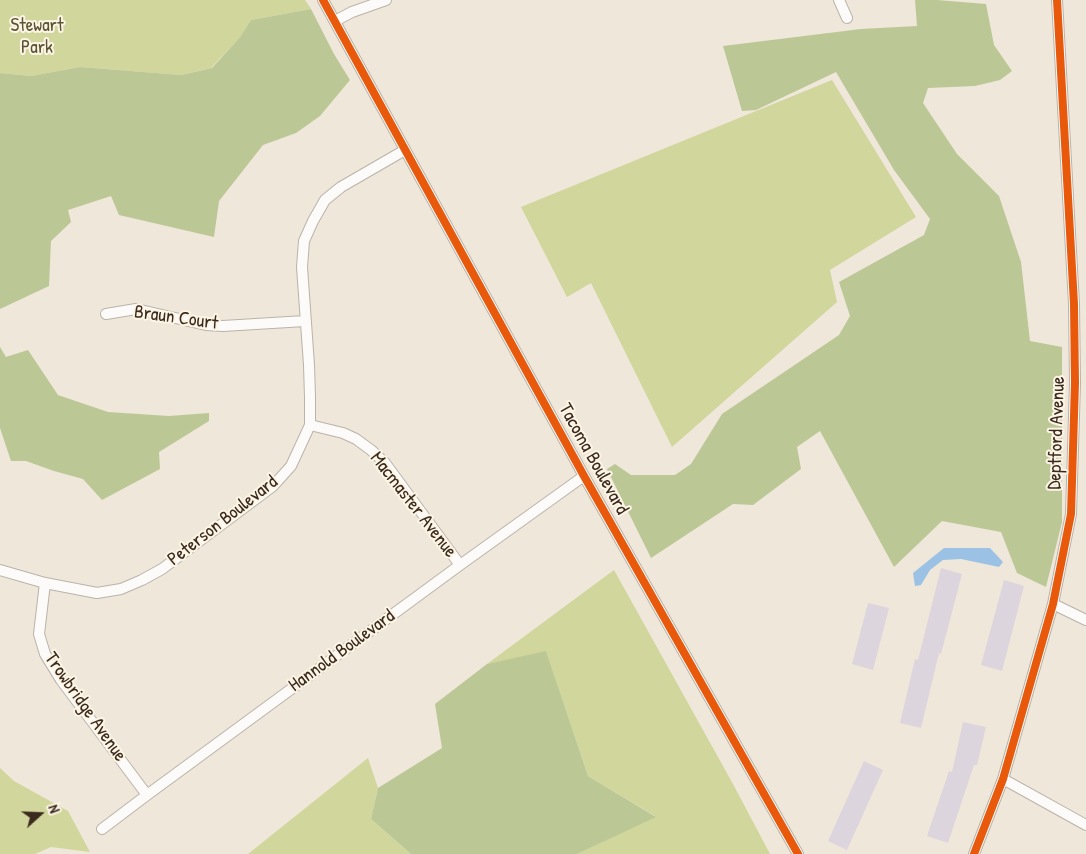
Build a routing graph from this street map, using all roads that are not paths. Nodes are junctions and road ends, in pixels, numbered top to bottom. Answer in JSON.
{"nodes":[{"id":1,"x":323,"y":0,"type":"edge"},
{"id":2,"x":386,"y":0,"type":"edge"},
{"id":3,"x":839,"y":0,"type":"edge"},
{"id":4,"x":1057,"y":0,"type":"edge"},
{"id":5,"x":847,"y":18,"type":"dead end"},
{"id":6,"x":335,"y":21,"type":"junction"},
{"id":7,"x":405,"y":150,"type":"junction"},
{"id":8,"x":106,"y":314,"type":"dead end"},
{"id":9,"x":306,"y":321,"type":"junction"},
{"id":10,"x":310,"y":425,"type":"junction"},
{"id":11,"x":584,"y":476,"type":"junction"},
{"id":12,"x":460,"y":565,"type":"junction"},
{"id":13,"x":0,"y":570,"type":"edge"},
{"id":14,"x":45,"y":583,"type":"junction"},
{"id":15,"x":1054,"y":604,"type":"junction"},
{"id":16,"x":1086,"y":620,"type":"edge"},
{"id":17,"x":1003,"y":779,"type":"junction"},
{"id":18,"x":148,"y":794,"type":"junction"},
{"id":19,"x":1086,"y":825,"type":"edge"},
{"id":20,"x":102,"y":830,"type":"dead end"},
{"id":21,"x":798,"y":854,"type":"edge"},
{"id":22,"x":974,"y":854,"type":"edge"}],
"edges":[{"from":1,"to":6,"type":"street","name":"Tacoma Boulevard"},
{"from":2,"to":6,"type":"street"},
{"from":3,"to":5,"type":"street"},
{"from":4,"to":15,"type":"street","name":"Deptford Avenue"},
{"from":6,"to":7,"type":"street","name":"Tacoma Boulevard"},
{"from":7,"to":9,"type":"street","name":"Peterson Boulevard"},
{"from":7,"to":11,"type":"street","name":"Tacoma Boulevard"},
{"from":8,"to":9,"type":"street","name":"Braun Court"},
{"from":9,"to":10,"type":"street","name":"Peterson Boulevard"},
{"from":10,"to":12,"type":"street","name":"Macmaster Avenue"},
{"from":10,"to":14,"type":"street","name":"Peterson Boulevard"},
{"from":11,"to":12,"type":"street","name":"Hannold Boulevard"},
{"from":11,"to":21,"type":"street","name":"Tacoma Boulevard"},
{"from":12,"to":18,"type":"street","name":"Hannold Boulevard"},
{"from":13,"to":14,"type":"street","name":"Peterson Boulevard"},
{"from":14,"to":18,"type":"street","name":"Trowbridge Avenue"},
{"from":15,"to":16,"type":"street"},
{"from":15,"to":17,"type":"street","name":"Deptford Avenue"},
{"from":17,"to":19,"type":"street"},
{"from":17,"to":22,"type":"street","name":"Deptford Avenue"},
{"from":18,"to":20,"type":"street","name":"Hannold Boulevard"}]}
